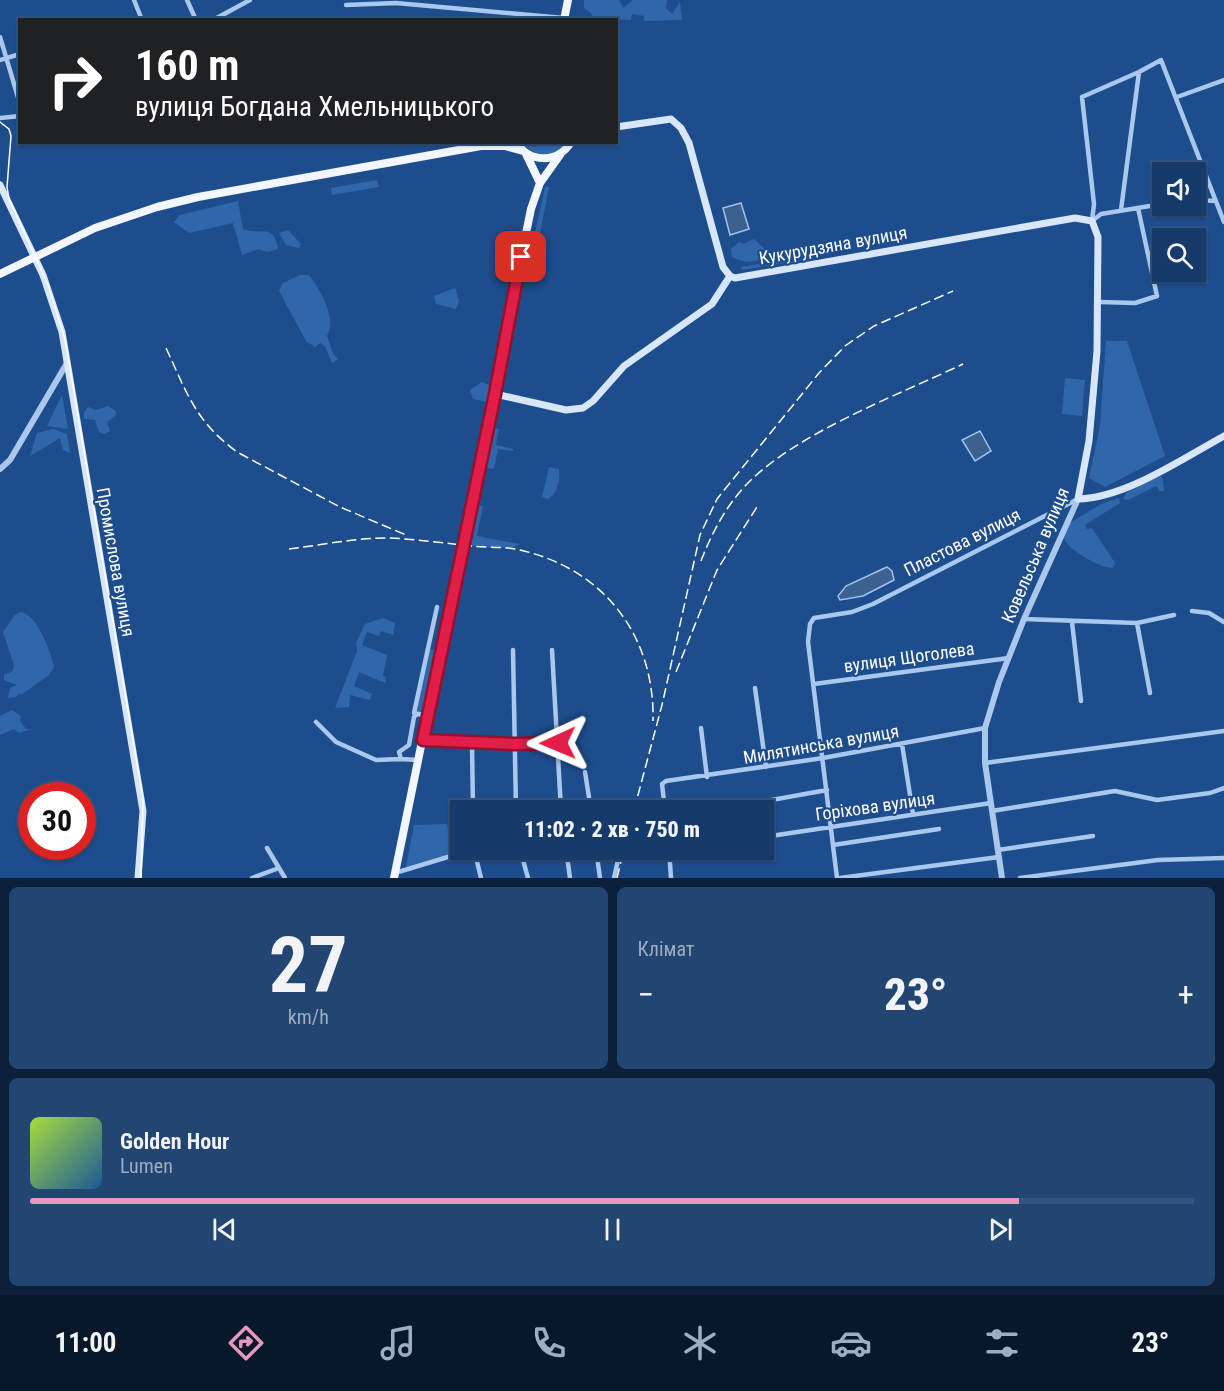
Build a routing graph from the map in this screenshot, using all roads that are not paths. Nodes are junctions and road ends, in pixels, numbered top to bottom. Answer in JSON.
{"nodes":[{"id":1,"x":134,"y":0,"type":"edge"},
{"id":2,"x":187,"y":0,"type":"edge"},
{"id":3,"x":250,"y":0,"type":"edge"},
{"id":4,"x":568,"y":0,"type":"edge"},
{"id":5,"x":346,"y":5,"type":"dead end"},
{"id":6,"x":141,"y":18,"type":"edge"},
{"id":7,"x":195,"y":18,"type":"edge"},
{"id":8,"x":217,"y":18,"type":"edge"},
{"id":9,"x":554,"y":18,"type":"edge"},
{"id":10,"x":564,"y":18,"type":"edge"},
{"id":11,"x":0,"y":37,"type":"edge"},
{"id":12,"x":18,"y":55,"type":"edge"},
{"id":13,"x":8,"y":59,"type":"junction"},
{"id":14,"x":0,"y":60,"type":"edge"},
{"id":15,"x":1139,"y":72,"type":"junction"},
{"id":16,"x":1224,"y":80,"type":"edge"},
{"id":17,"x":18,"y":96,"type":"edge"},
{"id":18,"x":1177,"y":97,"type":"junction"},
{"id":19,"x":18,"y":116,"type":"edge"},
{"id":20,"x":0,"y":118,"type":"edge"},
{"id":21,"x":618,"y":127,"type":"edge"},
{"id":22,"x":484,"y":144,"type":"edge"},
{"id":23,"x":518,"y":144,"type":"edge"},
{"id":24,"x":569,"y":144,"type":"edge"},
{"id":25,"x":524,"y":152,"type":"junction"},
{"id":26,"x":560,"y":155,"type":"junction"},
{"id":27,"x":540,"y":183,"type":"junction"},
{"id":28,"x":0,"y":185,"type":"edge"},
{"id":29,"x":1206,"y":198,"type":"edge"},
{"id":30,"x":1216,"y":201,"type":"junction"},
{"id":31,"x":1152,"y":206,"type":"edge"},
{"id":32,"x":1138,"y":208,"type":"junction"},
{"id":33,"x":1121,"y":210,"type":"junction"},
{"id":34,"x":1092,"y":221,"type":"junction"},
{"id":35,"x":1224,"y":222,"type":"edge"},
{"id":36,"x":34,"y":257,"type":"junction"},
{"id":37,"x":0,"y":274,"type":"edge"},
{"id":38,"x":730,"y":276,"type":"junction"},
{"id":39,"x":1100,"y":302,"type":"junction"},
{"id":40,"x":67,"y":363,"type":"junction"},
{"id":41,"x":495,"y":394,"type":"junction"},
{"id":42,"x":1224,"y":436,"type":"edge"},
{"id":43,"x":0,"y":469,"type":"edge"},
{"id":44,"x":1078,"y":499,"type":"junction"},
{"id":45,"x":437,"y":607,"type":"dead end"},
{"id":46,"x":1192,"y":611,"type":"dead end"},
{"id":47,"x":1174,"y":615,"type":"dead end"},
{"id":48,"x":1024,"y":619,"type":"junction"},
{"id":49,"x":1072,"y":622,"type":"junction"},
{"id":50,"x":1224,"y":622,"type":"edge"},
{"id":51,"x":1137,"y":623,"type":"junction"},
{"id":52,"x":513,"y":650,"type":"dead end"},
{"id":53,"x":552,"y":650,"type":"dead end"},
{"id":54,"x":1009,"y":658,"type":"junction"},
{"id":55,"x":814,"y":684,"type":"junction"},
{"id":56,"x":755,"y":688,"type":"dead end"},
{"id":57,"x":1150,"y":693,"type":"dead end"},
{"id":58,"x":1081,"y":701,"type":"dead end"},
{"id":59,"x":417,"y":714,"type":"junction"},
{"id":60,"x":427,"y":716,"type":"junction"},
{"id":61,"x":316,"y":722,"type":"dead end"},
{"id":62,"x":701,"y":728,"type":"dead end"},
{"id":63,"x":985,"y":729,"type":"junction"},
{"id":64,"x":1224,"y":731,"type":"edge"},
{"id":65,"x":423,"y":740,"type":"junction"},
{"id":66,"x":472,"y":743,"type":"junction"},
{"id":67,"x":558,"y":743,"type":"junction"},
{"id":68,"x":514,"y":744,"type":"junction"},
{"id":69,"x":902,"y":744,"type":"junction"},
{"id":70,"x":823,"y":758,"type":"junction"},
{"id":71,"x":401,"y":759,"type":"junction"},
{"id":72,"x":418,"y":760,"type":"junction"},
{"id":73,"x":985,"y":763,"type":"junction"},
{"id":74,"x":766,"y":767,"type":"junction"},
{"id":75,"x":585,"y":772,"type":"dead end"},
{"id":76,"x":707,"y":777,"type":"junction"},
{"id":77,"x":1224,"y":788,"type":"edge"},
{"id":78,"x":827,"y":790,"type":"junction"},
{"id":79,"x":473,"y":800,"type":"edge"},
{"id":80,"x":516,"y":800,"type":"edge"},
{"id":81,"x":561,"y":800,"type":"edge"},
{"id":82,"x":589,"y":800,"type":"edge"},
{"id":83,"x":664,"y":800,"type":"edge"},
{"id":84,"x":772,"y":800,"type":"edge"},
{"id":85,"x":991,"y":803,"type":"junction"},
{"id":86,"x":992,"y":811,"type":"junction"},
{"id":87,"x":913,"y":814,"type":"junction"},
{"id":88,"x":831,"y":826,"type":"junction"},
{"id":89,"x":939,"y":829,"type":"dead end"},
{"id":90,"x":774,"y":835,"type":"edge"},
{"id":91,"x":1093,"y":836,"type":"dead end"},
{"id":92,"x":833,"y":845,"type":"junction"},
{"id":93,"x":267,"y":848,"type":"dead end"},
{"id":94,"x":998,"y":853,"type":"junction"},
{"id":95,"x":450,"y":857,"type":"edge"},
{"id":96,"x":1224,"y":858,"type":"edge"},
{"id":97,"x":477,"y":860,"type":"edge"},
{"id":98,"x":523,"y":860,"type":"edge"},
{"id":99,"x":568,"y":860,"type":"edge"},
{"id":100,"x":598,"y":860,"type":"edge"},
{"id":101,"x":618,"y":860,"type":"edge"},
{"id":102,"x":670,"y":860,"type":"edge"},
{"id":103,"x":279,"y":868,"type":"junction"},
{"id":104,"x":395,"y":876,"type":"edge"},
{"id":105,"x":138,"y":878,"type":"edge"},
{"id":106,"x":252,"y":878,"type":"edge"},
{"id":107,"x":285,"y":878,"type":"edge"},
{"id":108,"x":481,"y":878,"type":"edge"},
{"id":109,"x":528,"y":878,"type":"edge"},
{"id":110,"x":570,"y":878,"type":"edge"},
{"id":111,"x":600,"y":878,"type":"edge"},
{"id":112,"x":614,"y":878,"type":"edge"},
{"id":113,"x":671,"y":878,"type":"edge"},
{"id":114,"x":839,"y":878,"type":"edge"},
{"id":115,"x":1002,"y":878,"type":"edge"},
{"id":116,"x":1020,"y":878,"type":"edge"}],
"edges":[{"from":1,"to":6,"type":"street"},
{"from":2,"to":7,"type":"street"},
{"from":3,"to":8,"type":"street"},
{"from":4,"to":10,"type":"main road"},
{"from":5,"to":9,"type":"street"},
{"from":11,"to":13,"type":"street"},
{"from":12,"to":13,"type":"street"},
{"from":13,"to":14,"type":"street"},
{"from":13,"to":17,"type":"street"},
{"from":15,"to":18,"type":"street"},
{"from":15,"to":33,"type":"street"},
{"from":15,"to":34,"type":"street","name":"Ковельська вулиця"},
{"from":16,"to":18,"type":"street"},
{"from":18,"to":30,"type":"street"},
{"from":19,"to":20,"type":"street"},
{"from":21,"to":38,"type":"main road"},
{"from":22,"to":25,"type":"main road"},
{"from":22,"to":36,"type":"main road"},
{"from":23,"to":25,"type":"main road"},
{"from":24,"to":26,"type":"main road"},
{"from":25,"to":26,"type":"main road"},
{"from":25,"to":27,"type":"main road"},
{"from":26,"to":27,"type":"main road"},
{"from":27,"to":41,"type":"main road"},
{"from":28,"to":36,"type":"main road","name":"Промислова вулиця"},
{"from":29,"to":30,"type":"street"},
{"from":30,"to":35,"type":"street"},
{"from":31,"to":32,"type":"street","name":"Кукурудзяна вулиця"},
{"from":32,"to":33,"type":"street","name":"Кукурудзяна вулиця"},
{"from":32,"to":39,"type":"street"},
{"from":33,"to":34,"type":"street","name":"Кукурудзяна вулиця"},
{"from":34,"to":38,"type":"main road","name":"Кукурудзяна вулиця"},
{"from":34,"to":39,"type":"main road","name":"Ковельська вулиця"},
{"from":36,"to":37,"type":"main road"},
{"from":36,"to":40,"type":"main road","name":"Промислова вулиця"},
{"from":38,"to":41,"type":"main road"},
{"from":39,"to":44,"type":"main road","name":"Ковельська вулиця"},
{"from":40,"to":43,"type":"street"},
{"from":40,"to":105,"type":"main road","name":"Промислова вулиця"},
{"from":41,"to":60,"type":"main road"},
{"from":42,"to":44,"type":"main road","name":"Пластова вулиця"},
{"from":44,"to":48,"type":"street","name":"Ковельська вулиця"},
{"from":44,"to":55,"type":"street","name":"Пластова вулиця"},
{"from":45,"to":59,"type":"street"},
{"from":46,"to":50,"type":"street"},
{"from":47,"to":51,"type":"street"},
{"from":48,"to":49,"type":"street"},
{"from":48,"to":54,"type":"street","name":"Ковельська вулиця"},
{"from":49,"to":51,"type":"street"},
{"from":49,"to":58,"type":"street"},
{"from":51,"to":57,"type":"street"},
{"from":52,"to":68,"type":"street"},
{"from":53,"to":67,"type":"street"},
{"from":54,"to":55,"type":"street","name":"вулиця Щоголева"},
{"from":54,"to":63,"type":"street","name":"Ковельська вулиця"},
{"from":55,"to":70,"type":"street"},
{"from":56,"to":74,"type":"street"},
{"from":59,"to":60,"type":"street"},
{"from":59,"to":71,"type":"street"},
{"from":60,"to":65,"type":"main road"},
{"from":61,"to":71,"type":"street"},
{"from":62,"to":76,"type":"street"},
{"from":63,"to":69,"type":"street","name":"Милятинська вулиця"},
{"from":63,"to":73,"type":"street","name":"Ковельська вулиця"},
{"from":64,"to":73,"type":"street"},
{"from":65,"to":66,"type":"street"},
{"from":65,"to":72,"type":"main road"},
{"from":66,"to":68,"type":"street"},
{"from":66,"to":79,"type":"street"},
{"from":67,"to":68,"type":"street"},
{"from":67,"to":81,"type":"street"},
{"from":68,"to":80,"type":"street"},
{"from":69,"to":70,"type":"street","name":"Милятинська вулиця"},
{"from":69,"to":87,"type":"street"},
{"from":70,"to":74,"type":"street","name":"Милятинська вулиця"},
{"from":70,"to":78,"type":"street"},
{"from":71,"to":72,"type":"street"},
{"from":72,"to":104,"type":"main road"},
{"from":73,"to":85,"type":"street","name":"Ковельська вулиця"},
{"from":74,"to":76,"type":"street","name":"Милятинська вулиця"},
{"from":75,"to":82,"type":"street"},
{"from":76,"to":83,"type":"street","name":"Милятинська вулиця"},
{"from":77,"to":86,"type":"street"},
{"from":78,"to":84,"type":"street"},
{"from":78,"to":88,"type":"street"},
{"from":85,"to":86,"type":"street","name":"Ковельська вулиця"},
{"from":85,"to":87,"type":"street","name":"Горіхова вулиця"},
{"from":86,"to":94,"type":"street","name":"Ковельська вулиця"},
{"from":87,"to":88,"type":"street","name":"Горіхова вулиця"},
{"from":88,"to":90,"type":"street","name":"Горіхова вулиця"},
{"from":88,"to":92,"type":"street"},
{"from":89,"to":92,"type":"street"},
{"from":91,"to":94,"type":"street"},
{"from":92,"to":114,"type":"street"},
{"from":93,"to":103,"type":"street"},
{"from":94,"to":114,"type":"street"},
{"from":94,"to":115,"type":"street","name":"Ковельська вулиця"},
{"from":95,"to":104,"type":"street"},
{"from":96,"to":116,"type":"street"},
{"from":97,"to":108,"type":"street"},
{"from":98,"to":109,"type":"street"},
{"from":99,"to":110,"type":"street"},
{"from":100,"to":111,"type":"street"},
{"from":101,"to":112,"type":"street"},
{"from":102,"to":113,"type":"street"},
{"from":103,"to":106,"type":"street"},
{"from":103,"to":107,"type":"street"}]}
